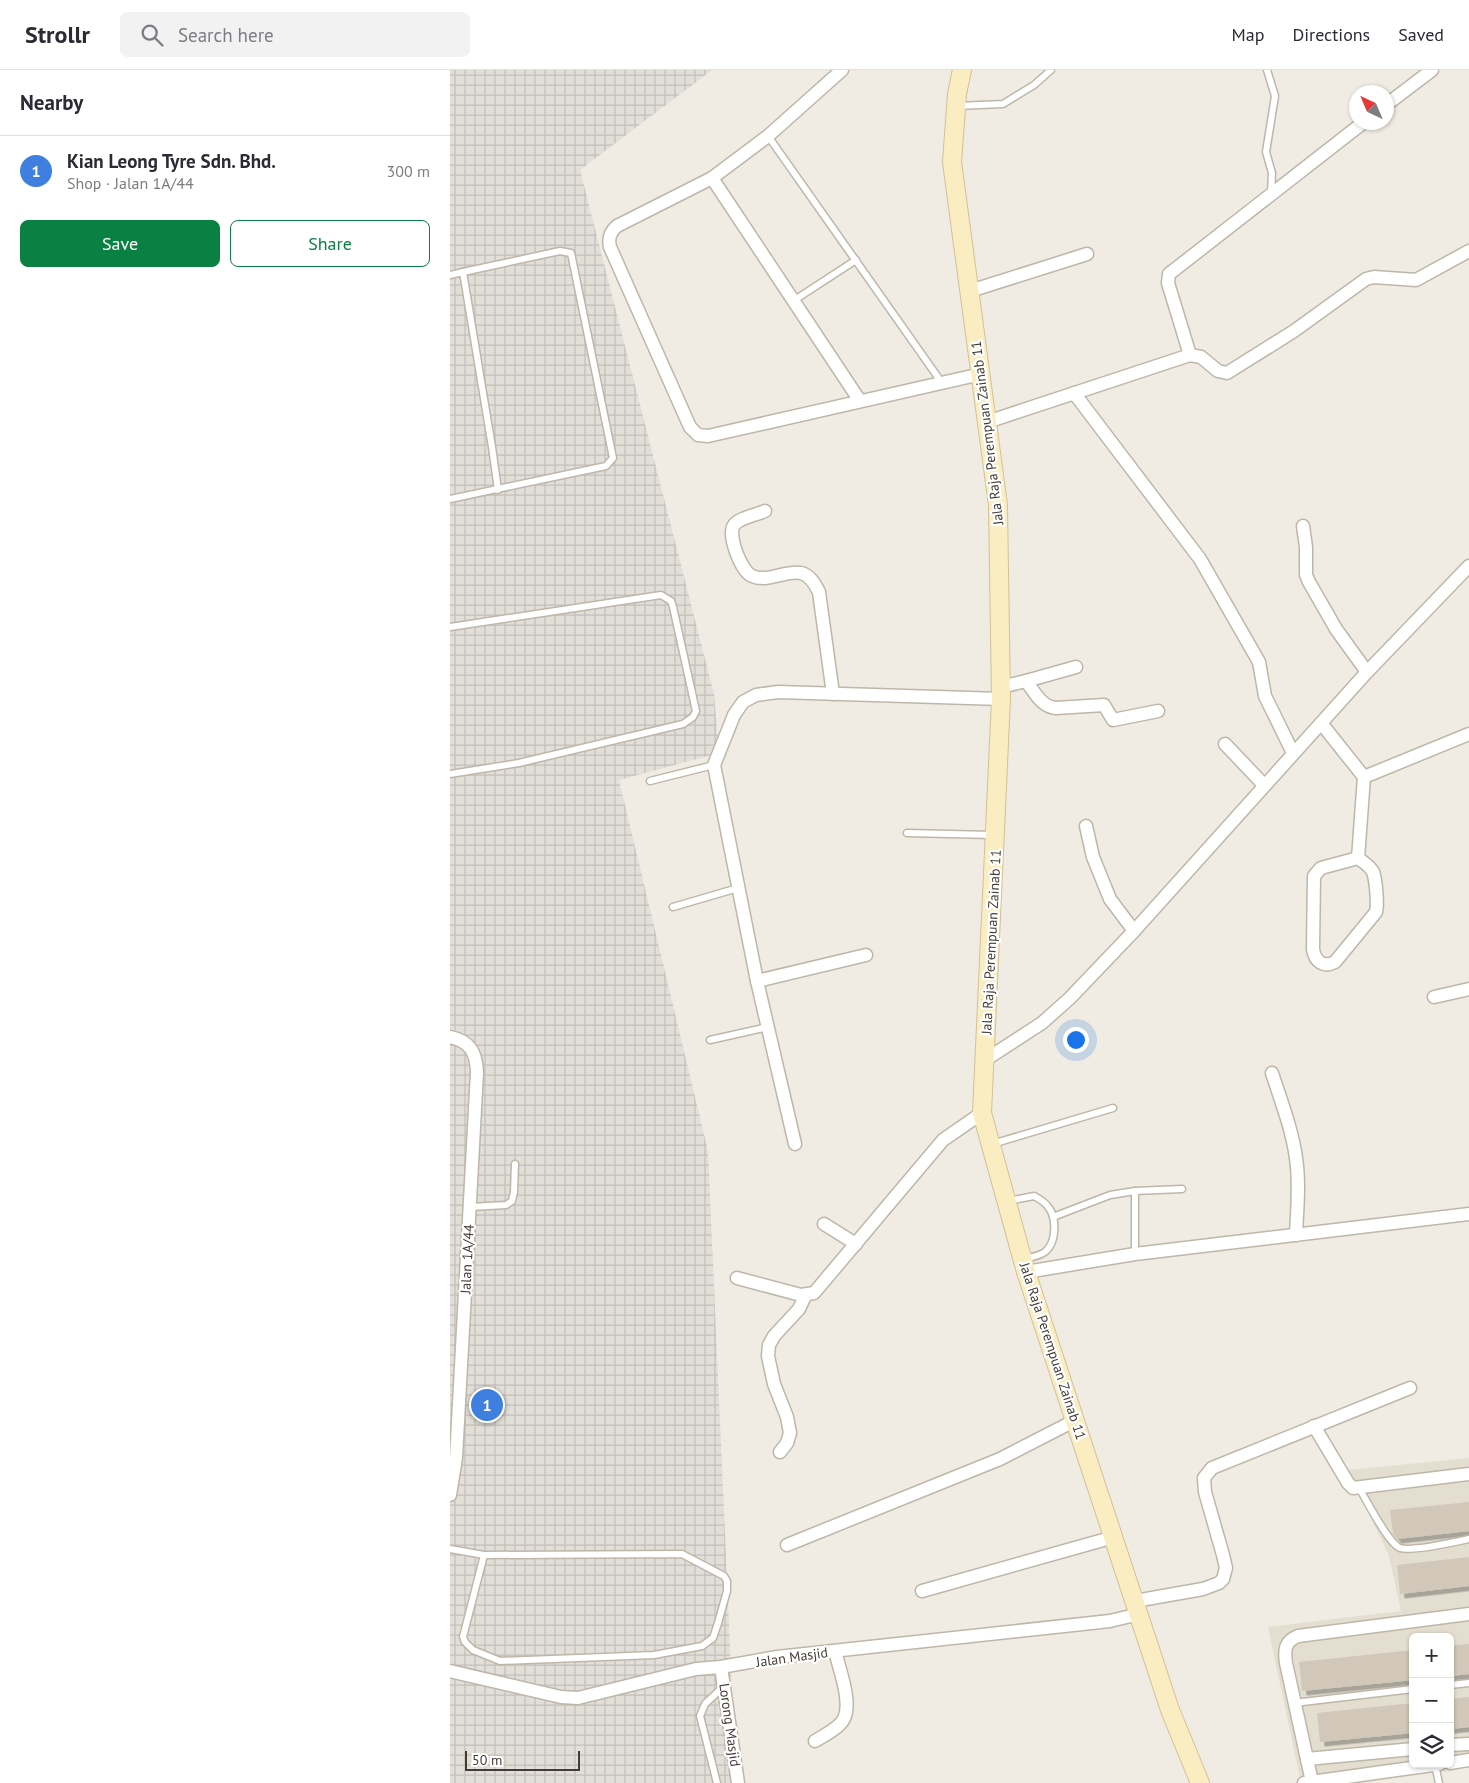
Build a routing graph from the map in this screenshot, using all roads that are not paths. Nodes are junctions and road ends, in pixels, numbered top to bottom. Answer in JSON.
{"nodes":[{"id":1,"x":842,"y":70,"type":"edge"},
{"id":2,"x":962,"y":70,"type":"edge"},
{"id":3,"x":1051,"y":70,"type":"edge"},
{"id":4,"x":1267,"y":70,"type":"edge"},
{"id":5,"x":1432,"y":70,"type":"edge"},
{"id":6,"x":1394,"y":99,"type":"edge"},
{"id":7,"x":956,"y":106,"type":"junction"},
{"id":8,"x":1354,"y":130,"type":"edge"},
{"id":9,"x":768,"y":136,"type":"junction"},
{"id":10,"x":712,"y":178,"type":"junction"},
{"id":11,"x":1271,"y":194,"type":"junction"},
{"id":12,"x":1469,"y":251,"type":"edge"},
{"id":13,"x":1087,"y":254,"type":"dead end"},
{"id":14,"x":856,"y":260,"type":"junction"},
{"id":15,"x":464,"y":272,"type":"junction"},
{"id":16,"x":450,"y":275,"type":"edge"},
{"id":17,"x":970,"y":291,"type":"junction"},
{"id":18,"x":793,"y":301,"type":"junction"},
{"id":19,"x":1190,"y":355,"type":"junction"},
{"id":20,"x":981,"y":374,"type":"junction"},
{"id":21,"x":942,"y":383,"type":"junction"},
{"id":22,"x":1074,"y":393,"type":"junction"},
{"id":23,"x":860,"y":401,"type":"junction"},
{"id":24,"x":987,"y":422,"type":"junction"},
{"id":25,"x":498,"y":490,"type":"junction"},
{"id":26,"x":450,"y":499,"type":"edge"},
{"id":27,"x":765,"y":511,"type":"dead end"},
{"id":28,"x":1303,"y":526,"type":"dead end"},
{"id":29,"x":1469,"y":566,"type":"edge"},
{"id":30,"x":450,"y":627,"type":"edge"},
{"id":31,"x":1076,"y":667,"type":"dead end"},
{"id":32,"x":1367,"y":672,"type":"junction"},
{"id":33,"x":1026,"y":681,"type":"junction"},
{"id":34,"x":1001,"y":693,"type":"junction"},
{"id":35,"x":833,"y":694,"type":"junction"},
{"id":36,"x":1158,"y":711,"type":"dead end"},
{"id":37,"x":1321,"y":723,"type":"junction"},
{"id":38,"x":1469,"y":734,"type":"edge"},
{"id":39,"x":1225,"y":744,"type":"dead end"},
{"id":40,"x":1293,"y":754,"type":"junction"},
{"id":41,"x":714,"y":765,"type":"junction"},
{"id":42,"x":450,"y":774,"type":"edge"},
{"id":43,"x":1364,"y":777,"type":"junction"},
{"id":44,"x":650,"y":781,"type":"dead end"},
{"id":45,"x":1264,"y":785,"type":"junction"},
{"id":46,"x":1086,"y":826,"type":"dead end"},
{"id":47,"x":907,"y":833,"type":"dead end"},
{"id":48,"x":996,"y":835,"type":"junction"},
{"id":49,"x":1358,"y":858,"type":"junction"},
{"id":50,"x":738,"y":888,"type":"junction"},
{"id":51,"x":673,"y":907,"type":"dead end"},
{"id":52,"x":1134,"y":931,"type":"junction"},
{"id":53,"x":866,"y":955,"type":"dead end"},
{"id":54,"x":757,"y":981,"type":"junction"},
{"id":55,"x":1469,"y":989,"type":"edge"},
{"id":56,"x":1434,"y":997,"type":"dead end"},
{"id":57,"x":768,"y":1027,"type":"junction"},
{"id":58,"x":450,"y":1037,"type":"edge"},
{"id":59,"x":710,"y":1040,"type":"dead end"},
{"id":60,"x":986,"y":1060,"type":"junction"},
{"id":61,"x":1272,"y":1073,"type":"dead end"},
{"id":62,"x":1114,"y":1108,"type":"dead end"},
{"id":63,"x":982,"y":1113,"type":"junction"},
{"id":64,"x":796,"y":1144,"type":"dead end"},
{"id":65,"x":991,"y":1144,"type":"junction"},
{"id":66,"x":515,"y":1164,"type":"dead end"},
{"id":67,"x":1182,"y":1189,"type":"dead end"},
{"id":68,"x":1135,"y":1191,"type":"junction"},
{"id":69,"x":1008,"y":1201,"type":"junction"},
{"id":70,"x":470,"y":1207,"type":"junction"},
{"id":71,"x":1469,"y":1214,"type":"edge"},
{"id":72,"x":1053,"y":1217,"type":"junction"},
{"id":73,"x":824,"y":1224,"type":"dead end"},
{"id":74,"x":1296,"y":1235,"type":"junction"},
{"id":75,"x":856,"y":1244,"type":"junction"},
{"id":76,"x":1135,"y":1254,"type":"junction"},
{"id":77,"x":1024,"y":1266,"type":"junction"},
{"id":78,"x":737,"y":1278,"type":"dead end"},
{"id":79,"x":805,"y":1296,"type":"junction"},
{"id":80,"x":1410,"y":1388,"type":"dead end"},
{"id":81,"x":1074,"y":1421,"type":"junction"},
{"id":82,"x":1314,"y":1426,"type":"junction"},
{"id":83,"x":780,"y":1452,"type":"dead end"},
{"id":84,"x":1469,"y":1474,"type":"edge"},
{"id":85,"x":1358,"y":1488,"type":"junction"},
{"id":86,"x":450,"y":1495,"type":"edge"},
{"id":87,"x":1114,"y":1537,"type":"junction"},
{"id":88,"x":1469,"y":1539,"type":"edge"},
{"id":89,"x":787,"y":1545,"type":"dead end"},
{"id":90,"x":450,"y":1549,"type":"edge"},
{"id":91,"x":484,"y":1555,"type":"junction"},
{"id":92,"x":922,"y":1591,"type":"dead end"},
{"id":93,"x":1137,"y":1608,"type":"junction"},
{"id":94,"x":1469,"y":1614,"type":"edge"},
{"id":95,"x":835,"y":1651,"type":"junction"},
{"id":96,"x":721,"y":1667,"type":"junction"},
{"id":97,"x":450,"y":1671,"type":"edge"},
{"id":98,"x":1469,"y":1683,"type":"edge"},
{"id":99,"x":1454,"y":1685,"type":"edge"},
{"id":100,"x":724,"y":1686,"type":"junction"},
{"id":101,"x":1409,"y":1690,"type":"edge"},
{"id":102,"x":1294,"y":1703,"type":"junction"},
{"id":103,"x":815,"y":1741,"type":"dead end"},
{"id":104,"x":1469,"y":1744,"type":"edge"},
{"id":105,"x":1454,"y":1745,"type":"edge"},
{"id":106,"x":1409,"y":1749,"type":"edge"},
{"id":107,"x":1307,"y":1759,"type":"junction"},
{"id":108,"x":1469,"y":1760,"type":"edge"},
{"id":109,"x":1454,"y":1762,"type":"edge"},
{"id":110,"x":1412,"y":1768,"type":"edge"},
{"id":111,"x":1436,"y":1768,"type":"edge"},
{"id":112,"x":1307,"y":1782,"type":"edge"},
{"id":113,"x":717,"y":1783,"type":"edge"},
{"id":114,"x":738,"y":1783,"type":"edge"},
{"id":115,"x":1200,"y":1783,"type":"edge"},
{"id":116,"x":1439,"y":1783,"type":"edge"}],
"edges":[{"from":1,"to":9,"type":"street"},
{"from":2,"to":7,"type":"main road","name":"Jala Raja Perempuan Zainab 11"},
{"from":3,"to":7,"type":"lane"},
{"from":4,"to":11,"type":"lane"},
{"from":5,"to":6,"type":"street"},
{"from":7,"to":17,"type":"main road","name":"Jala Raja Perempuan Zainab 11"},
{"from":8,"to":11,"type":"street"},
{"from":9,"to":10,"type":"street"},
{"from":9,"to":14,"type":"lane"},
{"from":10,"to":18,"type":"street"},
{"from":10,"to":23,"type":"street"},
{"from":11,"to":19,"type":"street"},
{"from":12,"to":19,"type":"street"},
{"from":13,"to":17,"type":"street"},
{"from":14,"to":18,"type":"lane"},
{"from":14,"to":21,"type":"lane"},
{"from":15,"to":16,"type":"lane"},
{"from":15,"to":25,"type":"lane"},
{"from":15,"to":25,"type":"lane"},
{"from":17,"to":20,"type":"main road","name":"Jala Raja Perempuan Zainab 11"},
{"from":18,"to":23,"type":"street"},
{"from":19,"to":22,"type":"street"},
{"from":20,"to":21,"type":"street"},
{"from":20,"to":24,"type":"main road","name":"Jala Raja Perempuan Zainab 11"},
{"from":21,"to":23,"type":"street"},
{"from":22,"to":24,"type":"street"},
{"from":22,"to":40,"type":"street"},
{"from":24,"to":34,"type":"main road","name":"Jala Raja Perempuan Zainab 11"},
{"from":25,"to":26,"type":"lane"},
{"from":27,"to":35,"type":"street"},
{"from":28,"to":32,"type":"street"},
{"from":29,"to":32,"type":"street"},
{"from":30,"to":42,"type":"lane"},
{"from":31,"to":33,"type":"street"},
{"from":32,"to":37,"type":"street"},
{"from":33,"to":34,"type":"street"},
{"from":33,"to":36,"type":"street"},
{"from":34,"to":35,"type":"street"},
{"from":34,"to":48,"type":"main road","name":"Jala Raja Perempuan Zainab 11"},
{"from":35,"to":41,"type":"street"},
{"from":37,"to":40,"type":"street"},
{"from":37,"to":43,"type":"street"},
{"from":38,"to":43,"type":"street"},
{"from":39,"to":45,"type":"street"},
{"from":40,"to":45,"type":"street"},
{"from":41,"to":44,"type":"lane"},
{"from":41,"to":50,"type":"street"},
{"from":43,"to":49,"type":"street"},
{"from":45,"to":52,"type":"street"},
{"from":46,"to":52,"type":"street"},
{"from":47,"to":48,"type":"lane"},
{"from":48,"to":60,"type":"main road","name":"Jala Raja Perempuan Zainab 11"},
{"from":49,"to":49,"type":"street"},
{"from":50,"to":51,"type":"lane"},
{"from":50,"to":54,"type":"street"},
{"from":52,"to":60,"type":"street"},
{"from":53,"to":54,"type":"street"},
{"from":54,"to":57,"type":"street"},
{"from":55,"to":56,"type":"street"},
{"from":57,"to":59,"type":"lane"},
{"from":57,"to":64,"type":"street"},
{"from":58,"to":70,"type":"street","name":"Jalan 1A/44"},
{"from":60,"to":63,"type":"main road","name":"Jala Raja Perempuan Zainab 11"},
{"from":61,"to":74,"type":"street"},
{"from":62,"to":65,"type":"lane"},
{"from":63,"to":65,"type":"main road","name":"Jala Raja Perempuan Zainab 11"},
{"from":63,"to":75,"type":"street"},
{"from":65,"to":69,"type":"main road","name":"Jala Raja Perempuan Zainab 11"},
{"from":66,"to":70,"type":"lane"},
{"from":67,"to":68,"type":"lane"},
{"from":68,"to":72,"type":"lane"},
{"from":68,"to":76,"type":"lane"},
{"from":69,"to":72,"type":"lane"},
{"from":69,"to":77,"type":"main road","name":"Jala Raja Perempuan Zainab 11"},
{"from":70,"to":86,"type":"street","name":"Jalan 1A/44"},
{"from":71,"to":74,"type":"street"},
{"from":72,"to":77,"type":"lane"},
{"from":73,"to":75,"type":"street"},
{"from":74,"to":76,"type":"street"},
{"from":75,"to":79,"type":"street"},
{"from":76,"to":77,"type":"street"},
{"from":77,"to":81,"type":"main road","name":"Jala Raja Perempuan Zainab 11"},
{"from":78,"to":79,"type":"street"},
{"from":79,"to":83,"type":"street"},
{"from":80,"to":82,"type":"street"},
{"from":81,"to":87,"type":"main road","name":"Jala Raja Perempuan Zainab 11"},
{"from":81,"to":89,"type":"street"},
{"from":82,"to":85,"type":"street"},
{"from":82,"to":93,"type":"street","name":"Jalan Masjid"},
{"from":84,"to":85,"type":"street"},
{"from":85,"to":88,"type":"lane"},
{"from":87,"to":92,"type":"street"},
{"from":87,"to":93,"type":"main road","name":"Jala Raja Perempuan Zainab 11"},
{"from":90,"to":91,"type":"lane"},
{"from":91,"to":91,"type":"lane"},
{"from":93,"to":95,"type":"street","name":"Jalan Masjid"},
{"from":93,"to":115,"type":"main road","name":"Jala Raja Perempuan Zainab 11"},
{"from":94,"to":102,"type":"street"},
{"from":95,"to":96,"type":"street","name":"Jalan Masjid"},
{"from":95,"to":103,"type":"street"},
{"from":96,"to":97,"type":"street","name":"Jalan Masjid"},
{"from":96,"to":100,"type":"street","name":"Lorong Masjid"},
{"from":98,"to":99,"type":"lane"},
{"from":100,"to":113,"type":"lane"},
{"from":100,"to":114,"type":"street","name":"Lorong Masjid"},
{"from":101,"to":102,"type":"lane"},
{"from":102,"to":107,"type":"street"},
{"from":104,"to":105,"type":"street"},
{"from":106,"to":107,"type":"street"},
{"from":107,"to":112,"type":"street"},
{"from":108,"to":109,"type":"street"},
{"from":110,"to":112,"type":"street"},
{"from":111,"to":116,"type":"lane"}]}
